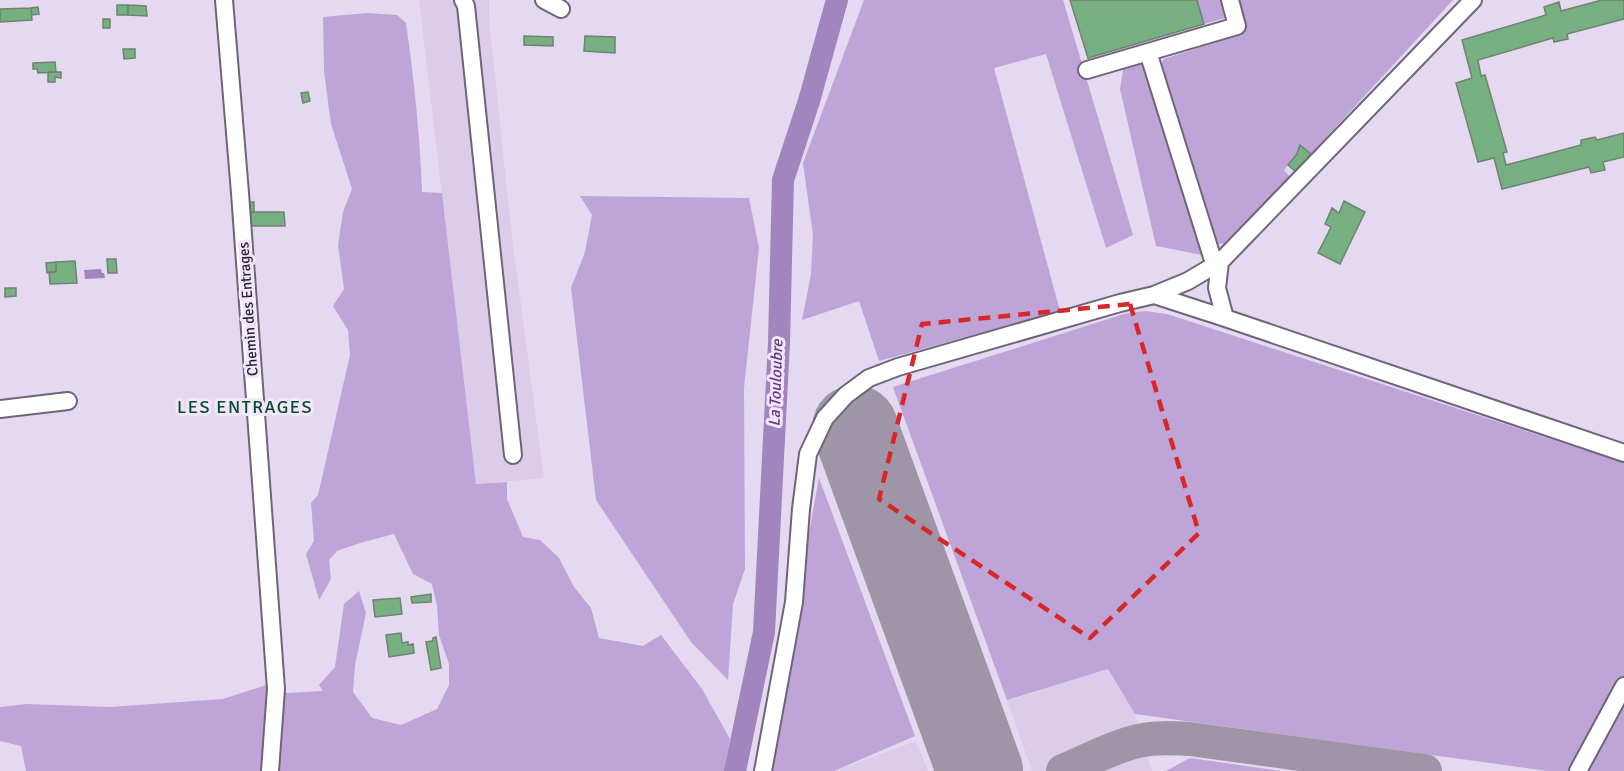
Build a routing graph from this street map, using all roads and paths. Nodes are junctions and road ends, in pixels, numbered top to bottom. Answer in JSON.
{"nodes":[{"id":1,"x":224,"y":0,"type":"edge"},
{"id":2,"x":463,"y":0,"type":"edge"},
{"id":3,"x":544,"y":0,"type":"edge"},
{"id":4,"x":1230,"y":0,"type":"edge"},
{"id":5,"x":1473,"y":0,"type":"edge"},
{"id":6,"x":561,"y":9,"type":"dead end"},
{"id":7,"x":1148,"y":52,"type":"junction"},
{"id":8,"x":1087,"y":70,"type":"dead end"},
{"id":9,"x":1220,"y":262,"type":"junction"},
{"id":10,"x":1154,"y":295,"type":"junction"},
{"id":11,"x":1224,"y":318,"type":"junction"},
{"id":12,"x":68,"y":401,"type":"dead end"},
{"id":13,"x":0,"y":409,"type":"edge"},
{"id":14,"x":1624,"y":453,"type":"edge"},
{"id":15,"x":513,"y":455,"type":"dead end"},
{"id":16,"x":1624,"y":686,"type":"edge"},
{"id":17,"x":270,"y":771,"type":"edge"},
{"id":18,"x":763,"y":771,"type":"edge"},
{"id":19,"x":1578,"y":771,"type":"edge"}],
"edges":[{"from":1,"to":17,"type":"street","name":"Chemin des Entrages"},
{"from":2,"to":15,"type":"street"},
{"from":3,"to":6,"type":"street"},
{"from":4,"to":7,"type":"street"},
{"from":5,"to":9,"type":"street"},
{"from":7,"to":8,"type":"street"},
{"from":7,"to":9,"type":"street"},
{"from":9,"to":10,"type":"street"},
{"from":9,"to":11,"type":"street"},
{"from":10,"to":11,"type":"street"},
{"from":10,"to":18,"type":"street"},
{"from":11,"to":14,"type":"street"},
{"from":12,"to":13,"type":"street"},
{"from":16,"to":19,"type":"street"}]}
